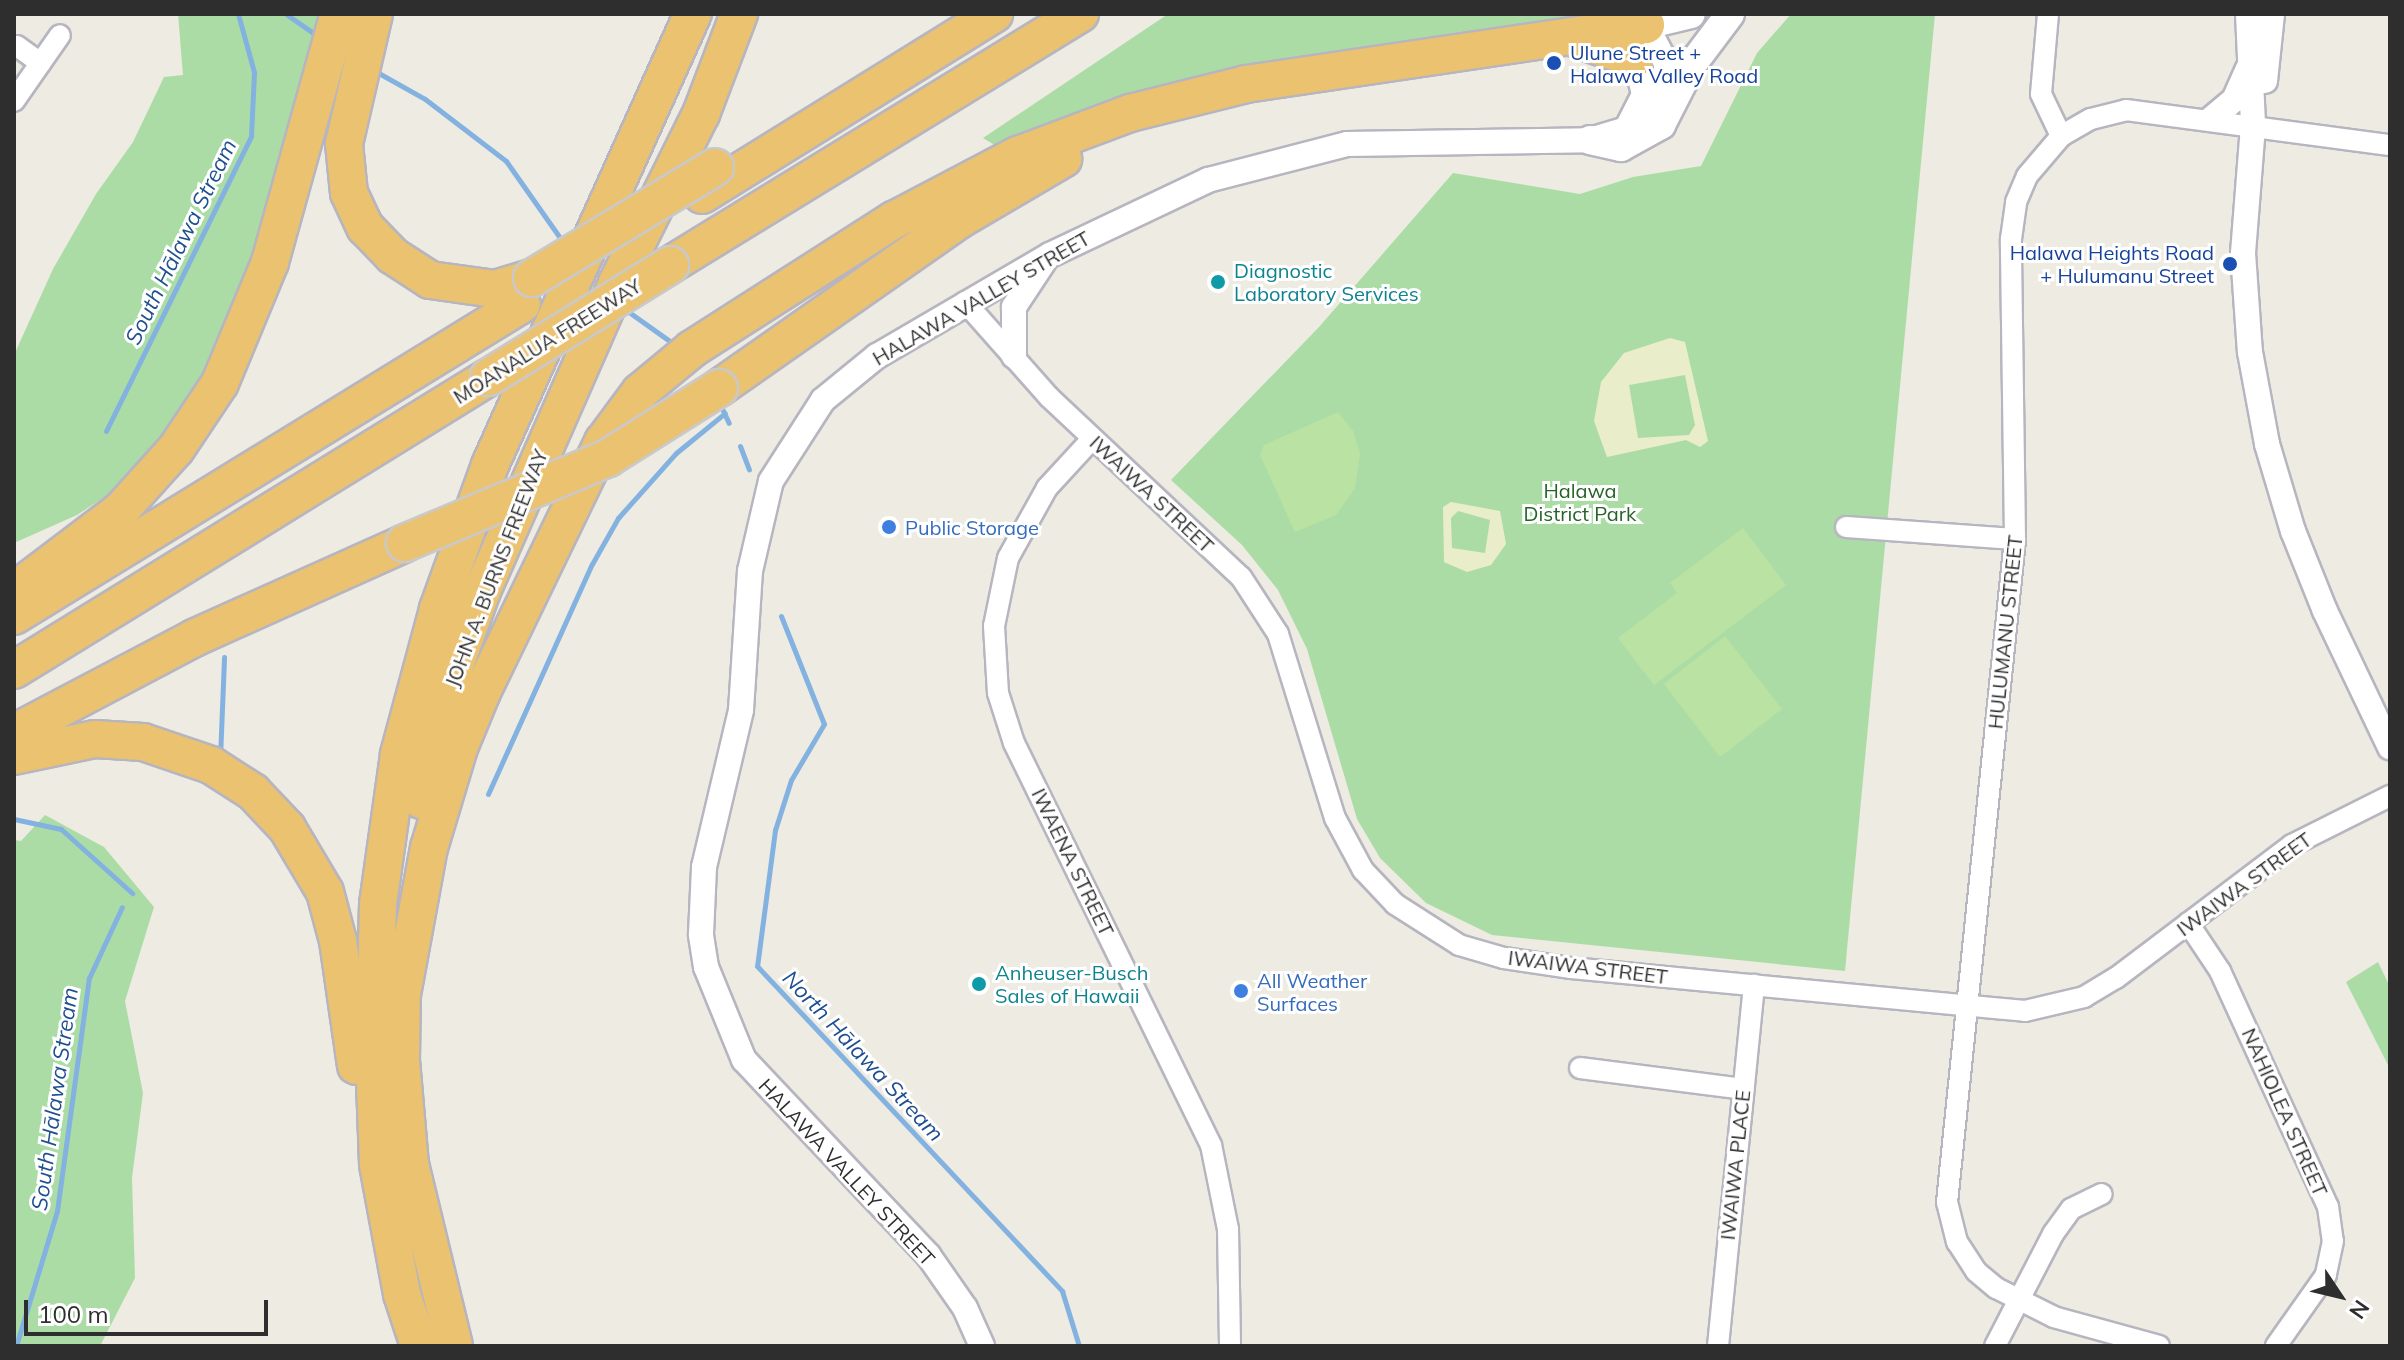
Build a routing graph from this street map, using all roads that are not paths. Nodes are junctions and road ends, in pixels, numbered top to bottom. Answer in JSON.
{"nodes":[{"id":1,"x":668,"y":14,"type":"edge"},
{"id":2,"x":693,"y":14,"type":"edge"},
{"id":3,"x":739,"y":14,"type":"edge"},
{"id":4,"x":752,"y":14,"type":"edge"},
{"id":5,"x":1080,"y":14,"type":"edge"},
{"id":6,"x":1691,"y":14,"type":"edge"},
{"id":7,"x":1730,"y":14,"type":"edge"},
{"id":8,"x":2048,"y":14,"type":"edge"},
{"id":9,"x":2248,"y":14,"type":"edge"},
{"id":10,"x":2272,"y":14,"type":"edge"},
{"id":11,"x":986,"y":18,"type":"edge"},
{"id":12,"x":1644,"y":18,"type":"edge"},
{"id":13,"x":355,"y":19,"type":"edge"},
{"id":14,"x":60,"y":35,"type":"dead end"},
{"id":15,"x":1572,"y":37,"type":"junction"},
{"id":16,"x":17,"y":46,"type":"dead end"},
{"id":17,"x":2253,"y":47,"type":"junction"},
{"id":18,"x":1635,"y":59,"type":"junction"},
{"id":19,"x":40,"y":63,"type":"junction"},
{"id":20,"x":1322,"y":75,"type":"junction"},
{"id":21,"x":14,"y":101,"type":"edge"},
{"id":22,"x":701,"y":114,"type":"junction"},
{"id":23,"x":2211,"y":119,"type":"junction"},
{"id":24,"x":2253,"y":126,"type":"junction"},
{"id":25,"x":1623,"y":130,"type":"junction"},
{"id":26,"x":2061,"y":136,"type":"junction"},
{"id":27,"x":1590,"y":140,"type":"junction"},
{"id":28,"x":2390,"y":145,"type":"edge"},
{"id":29,"x":597,"y":222,"type":"junction"},
{"id":30,"x":1050,"y":255,"type":"junction"},
{"id":31,"x":527,"y":291,"type":"junction"},
{"id":32,"x":965,"y":302,"type":"junction"},
{"id":33,"x":1014,"y":356,"type":"junction"},
{"id":34,"x":1092,"y":439,"type":"junction"},
{"id":35,"x":1846,"y":527,"type":"dead end"},
{"id":36,"x":2015,"y":539,"type":"junction"},
{"id":37,"x":14,"y":591,"type":"edge"},
{"id":38,"x":14,"y":616,"type":"edge"},
{"id":39,"x":14,"y":670,"type":"edge"},
{"id":40,"x":14,"y":733,"type":"edge"},
{"id":41,"x":2390,"y":747,"type":"edge"},
{"id":42,"x":14,"y":756,"type":"edge"},
{"id":43,"x":2390,"y":796,"type":"edge"},
{"id":44,"x":2188,"y":923,"type":"junction"},
{"id":45,"x":1754,"y":985,"type":"junction"},
{"id":46,"x":401,"y":1000,"type":"junction"},
{"id":47,"x":1967,"y":1005,"type":"junction"},
{"id":48,"x":1580,"y":1068,"type":"dead end"},
{"id":49,"x":1743,"y":1089,"type":"junction"},
{"id":50,"x":394,"y":1164,"type":"junction"},
{"id":51,"x":2102,"y":1194,"type":"dead end"},
{"id":52,"x":2019,"y":1300,"type":"junction"},
{"id":53,"x":419,"y":1346,"type":"edge"},
{"id":54,"x":454,"y":1346,"type":"edge"},
{"id":55,"x":982,"y":1346,"type":"edge"},
{"id":56,"x":1230,"y":1346,"type":"edge"},
{"id":57,"x":1718,"y":1346,"type":"edge"},
{"id":58,"x":1995,"y":1346,"type":"edge"},
{"id":59,"x":2159,"y":1346,"type":"edge"},
{"id":60,"x":2276,"y":1346,"type":"edge"}],
"edges":[{"from":1,"to":29,"type":"highway"},
{"from":2,"to":29,"type":"highway","name":"JOHN A. BURNS FREEWAY"},
{"from":3,"to":22,"type":"highway","name":"JOHN A. BURNS FREEWAY"},
{"from":4,"to":22,"type":"highway"},
{"from":5,"to":39,"type":"highway","name":"MOANALUA FREEWAY","bridge":true},
{"from":6,"to":12,"type":"main road"},
{"from":7,"to":27,"type":"main road"},
{"from":8,"to":26,"type":"street"},
{"from":9,"to":17,"type":"street"},
{"from":10,"to":24,"type":"street"},
{"from":11,"to":31,"type":"highway"},
{"from":12,"to":15,"type":"highway"},
{"from":12,"to":18,"type":"street"},
{"from":12,"to":25,"type":"street","name":"HALAWA VALLEY STREET"},
{"from":13,"to":31,"type":"highway"},
{"from":13,"to":37,"type":"highway"},
{"from":14,"to":19,"type":"street"},
{"from":15,"to":18,"type":"highway"},
{"from":15,"to":20,"type":"highway"},
{"from":16,"to":19,"type":"street"},
{"from":17,"to":23,"type":"street"},
{"from":17,"to":24,"type":"street"},
{"from":18,"to":25,"type":"street"},
{"from":19,"to":21,"type":"street"},
{"from":20,"to":40,"type":"highway","bridge":true},
{"from":20,"to":46,"type":"highway"},
{"from":22,"to":46,"type":"highway","name":"JOHN A. BURNS FREEWAY","bridge":true},
{"from":23,"to":24,"type":"street","name":"HULUMANU STREET"},
{"from":23,"to":26,"type":"street","name":"HULUMANU STREET"},
{"from":24,"to":28,"type":"street","name":"HULUMANU STREET"},
{"from":24,"to":41,"type":"street"},
{"from":25,"to":27,"type":"street","name":"HALAWA VALLEY STREET"},
{"from":26,"to":36,"type":"street","name":"HULUMANU STREET"},
{"from":27,"to":30,"type":"street","name":"HALAWA VALLEY STREET"},
{"from":29,"to":50,"type":"highway","name":"JOHN A. BURNS FREEWAY","bridge":true},
{"from":30,"to":32,"type":"street","name":"HALAWA VALLEY STREET"},
{"from":30,"to":33,"type":"street"},
{"from":31,"to":38,"type":"highway"},
{"from":32,"to":33,"type":"street","name":"IWAIWA STREET"},
{"from":32,"to":55,"type":"street","name":"HALAWA VALLEY STREET"},
{"from":33,"to":34,"type":"street","name":"IWAIWA STREET"},
{"from":34,"to":45,"type":"street","name":"IWAIWA STREET"},
{"from":34,"to":56,"type":"street","name":"IWAENA STREET"},
{"from":35,"to":36,"type":"street"},
{"from":36,"to":47,"type":"street","name":"HULUMANU STREET"},
{"from":42,"to":50,"type":"highway"},
{"from":43,"to":44,"type":"street","name":"IWAIWA STREET"},
{"from":44,"to":47,"type":"street","name":"IWAIWA STREET"},
{"from":44,"to":60,"type":"street","name":"NAHIOLEA STREET"},
{"from":45,"to":47,"type":"street","name":"IWAIWA STREET"},
{"from":45,"to":49,"type":"street","name":"IWAIWA PLACE"},
{"from":46,"to":50,"type":"highway","name":"JOHN A. BURNS FREEWAY"},
{"from":47,"to":52,"type":"street","name":"HULUMANU STREET"},
{"from":48,"to":49,"type":"street"},
{"from":49,"to":57,"type":"street","name":"IWAIWA PLACE"},
{"from":50,"to":53,"type":"highway","name":"JOHN A. BURNS FREEWAY"},
{"from":50,"to":54,"type":"highway","name":"JOHN A. BURNS FREEWAY"},
{"from":51,"to":52,"type":"street"},
{"from":52,"to":58,"type":"street"},
{"from":52,"to":59,"type":"street","name":"HULUMANU STREET"}]}
